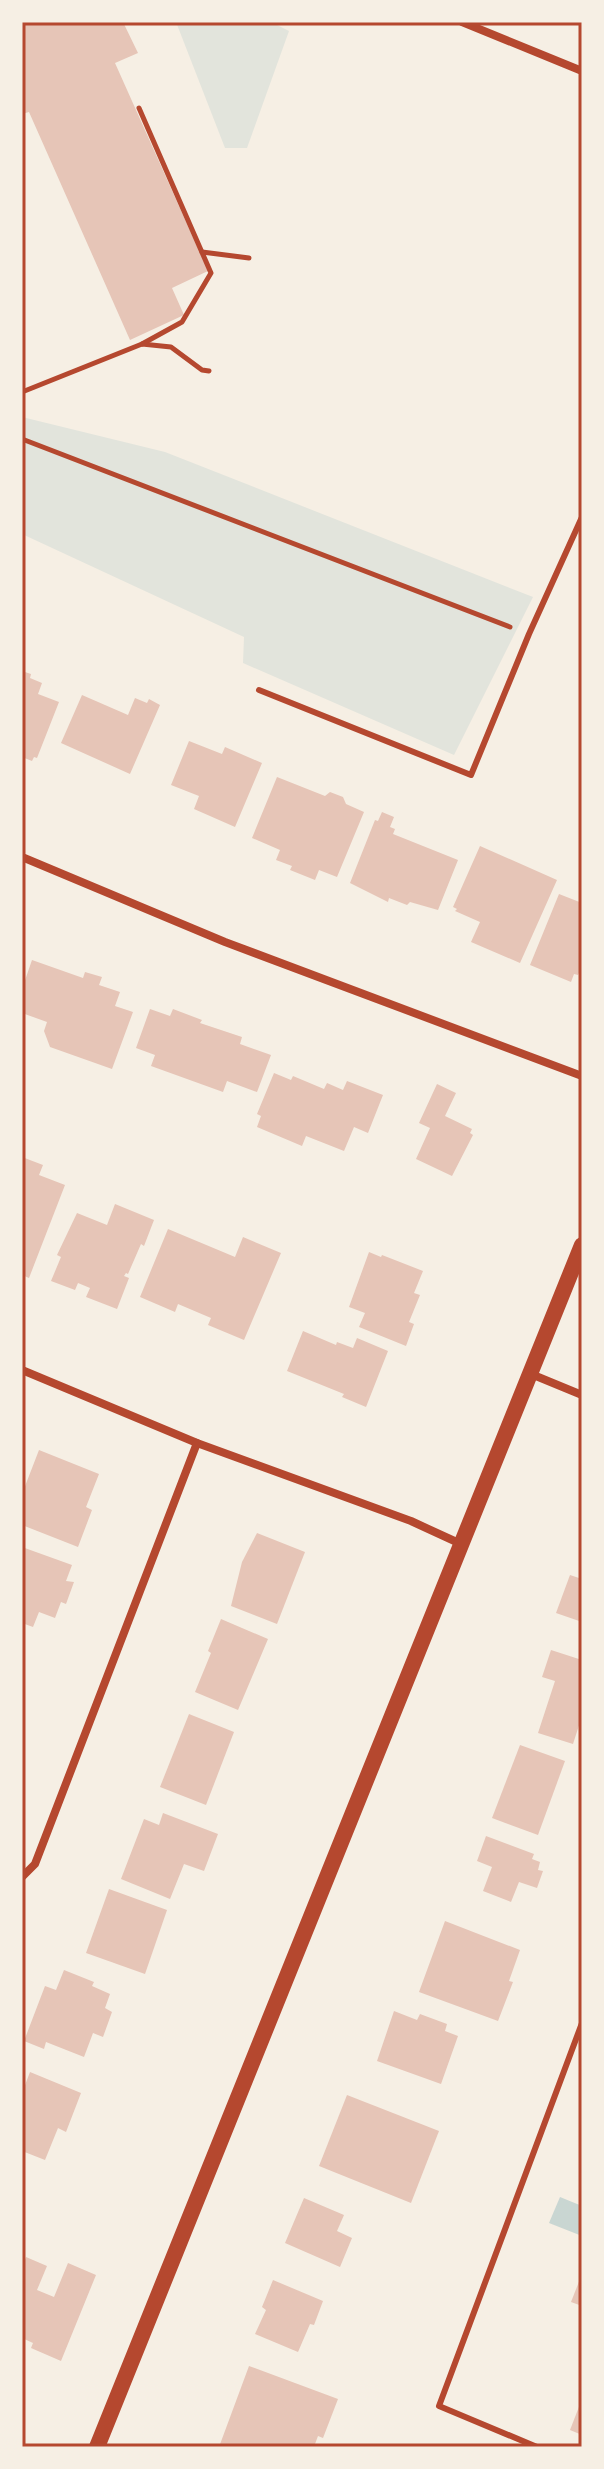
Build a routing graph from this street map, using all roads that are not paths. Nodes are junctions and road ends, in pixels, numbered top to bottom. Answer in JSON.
{"nodes":[{"id":1,"x":462,"y":22,"type":"edge"},
{"id":2,"x":582,"y":71,"type":"edge"},
{"id":3,"x":582,"y":517,"type":"edge"},
{"id":4,"x":259,"y":690,"type":"dead end"},
{"id":5,"x":22,"y":857,"type":"edge"},
{"id":6,"x":582,"y":1076,"type":"edge"},
{"id":7,"x":582,"y":1245,"type":"edge"},
{"id":8,"x":22,"y":1370,"type":"edge"},
{"id":9,"x":531,"y":1374,"type":"junction"},
{"id":10,"x":582,"y":1395,"type":"edge"},
{"id":11,"x":197,"y":1443,"type":"junction"},
{"id":12,"x":461,"y":1544,"type":"junction"},
{"id":13,"x":22,"y":1877,"type":"edge"},
{"id":14,"x":582,"y":2023,"type":"edge"},
{"id":15,"x":97,"y":2447,"type":"edge"},
{"id":16,"x":537,"y":2447,"type":"edge"}],
"edges":[{"from":1,"to":2,"type":"street"},
{"from":3,"to":4,"type":"lane"},
{"from":5,"to":6,"type":"street"},
{"from":7,"to":9,"type":"main road"},
{"from":8,"to":11,"type":"street"},
{"from":9,"to":10,"type":"street"},
{"from":9,"to":12,"type":"main road"},
{"from":11,"to":12,"type":"street"},
{"from":11,"to":13,"type":"street"},
{"from":12,"to":15,"type":"main road"},
{"from":14,"to":16,"type":"lane"}]}
